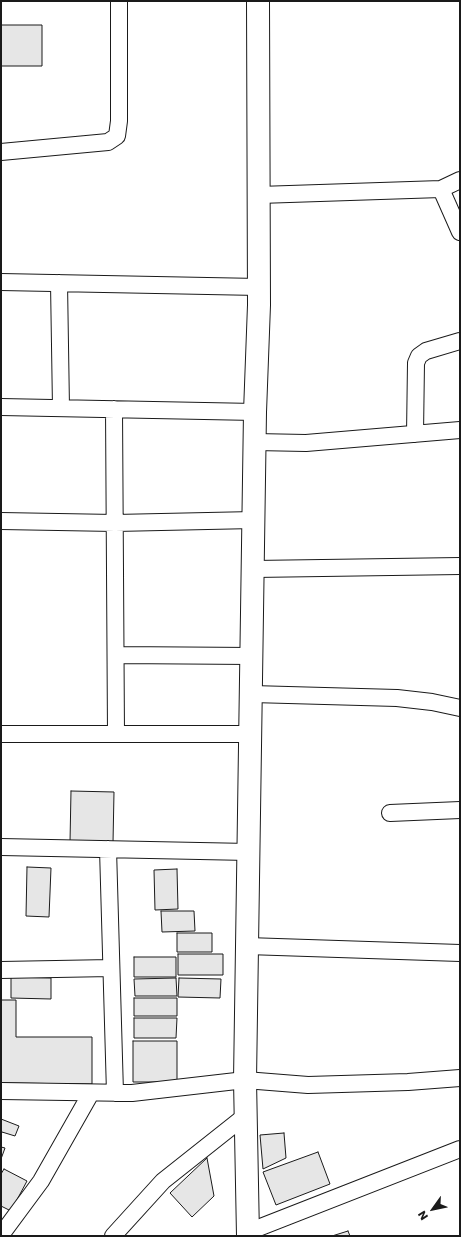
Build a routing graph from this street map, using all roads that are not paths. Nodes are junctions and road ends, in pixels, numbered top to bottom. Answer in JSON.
{"nodes":[{"id":1,"x":119,"y":1,"type":"edge"},
{"id":2,"x":258,"y":1,"type":"edge"},
{"id":3,"x":1,"y":152,"type":"edge"},
{"id":4,"x":460,"y":180,"type":"edge"},
{"id":5,"x":441,"y":189,"type":"junction"},
{"id":6,"x":259,"y":195,"type":"junction"},
{"id":7,"x":460,"y":232,"type":"edge"},
{"id":8,"x":1,"y":282,"type":"edge"},
{"id":9,"x":59,"y":283,"type":"junction"},
{"id":10,"x":259,"y":287,"type":"junction"},
{"id":11,"x":460,"y":341,"type":"edge"},
{"id":12,"x":1,"y":407,"type":"edge"},
{"id":13,"x":61,"y":408,"type":"junction"},
{"id":14,"x":114,"y":410,"type":"junction"},
{"id":15,"x":255,"y":412,"type":"junction"},
{"id":16,"x":460,"y":430,"type":"edge"},
{"id":17,"x":415,"y":434,"type":"junction"},
{"id":18,"x":255,"y":442,"type":"junction"},
{"id":19,"x":254,"y":520,"type":"junction"},
{"id":20,"x":1,"y":521,"type":"edge"},
{"id":21,"x":115,"y":523,"type":"junction"},
{"id":22,"x":460,"y":566,"type":"edge"},
{"id":23,"x":254,"y":569,"type":"junction"},
{"id":24,"x":116,"y":655,"type":"junction"},
{"id":25,"x":252,"y":656,"type":"junction"},
{"id":26,"x":252,"y":694,"type":"junction"},
{"id":27,"x":460,"y":708,"type":"edge"},
{"id":28,"x":1,"y":734,"type":"edge"},
{"id":29,"x":116,"y":734,"type":"junction"},
{"id":30,"x":251,"y":734,"type":"junction"},
{"id":31,"x":460,"y":810,"type":"edge"},
{"id":32,"x":390,"y":813,"type":"dead end"},
{"id":33,"x":1,"y":847,"type":"edge"},
{"id":34,"x":108,"y":849,"type":"junction"},
{"id":35,"x":249,"y":852,"type":"junction"},
{"id":36,"x":247,"y":946,"type":"junction"},
{"id":37,"x":460,"y":953,"type":"edge"},
{"id":38,"x":111,"y":968,"type":"junction"},
{"id":39,"x":1,"y":970,"type":"edge"},
{"id":40,"x":460,"y":1078,"type":"edge"},
{"id":41,"x":245,"y":1080,"type":"junction"},
{"id":42,"x":1,"y":1091,"type":"edge"},
{"id":43,"x":91,"y":1093,"type":"junction"},
{"id":44,"x":115,"y":1093,"type":"junction"},
{"id":45,"x":246,"y":1116,"type":"junction"},
{"id":46,"x":460,"y":1149,"type":"edge"},
{"id":47,"x":248,"y":1234,"type":"edge"},
{"id":48,"x":1,"y":1235,"type":"edge"},
{"id":49,"x":113,"y":1236,"type":"edge"}],
"edges":[{"from":1,"to":3,"type":"street"},
{"from":2,"to":6,"type":"street"},
{"from":4,"to":5,"type":"street"},
{"from":5,"to":6,"type":"street"},
{"from":5,"to":7,"type":"street"},
{"from":6,"to":10,"type":"street"},
{"from":8,"to":9,"type":"street"},
{"from":9,"to":10,"type":"street"},
{"from":9,"to":13,"type":"street"},
{"from":10,"to":15,"type":"street"},
{"from":11,"to":17,"type":"street"},
{"from":12,"to":13,"type":"street"},
{"from":13,"to":14,"type":"street"},
{"from":14,"to":15,"type":"street"},
{"from":14,"to":21,"type":"street"},
{"from":15,"to":18,"type":"street"},
{"from":16,"to":17,"type":"street"},
{"from":17,"to":18,"type":"street"},
{"from":18,"to":19,"type":"street"},
{"from":19,"to":21,"type":"street"},
{"from":19,"to":23,"type":"street"},
{"from":20,"to":21,"type":"street"},
{"from":21,"to":24,"type":"street"},
{"from":22,"to":23,"type":"street"},
{"from":23,"to":25,"type":"street"},
{"from":24,"to":25,"type":"street"},
{"from":24,"to":29,"type":"street"},
{"from":25,"to":26,"type":"street"},
{"from":26,"to":27,"type":"street"},
{"from":26,"to":30,"type":"street"},
{"from":28,"to":29,"type":"street"},
{"from":29,"to":30,"type":"street"},
{"from":30,"to":35,"type":"street"},
{"from":31,"to":32,"type":"street"},
{"from":33,"to":34,"type":"street"},
{"from":34,"to":35,"type":"street"},
{"from":34,"to":38,"type":"street"},
{"from":35,"to":36,"type":"street"},
{"from":36,"to":37,"type":"street"},
{"from":36,"to":41,"type":"street"},
{"from":38,"to":39,"type":"street"},
{"from":38,"to":44,"type":"street"},
{"from":40,"to":41,"type":"street"},
{"from":41,"to":44,"type":"street"},
{"from":41,"to":45,"type":"street"},
{"from":42,"to":43,"type":"street"},
{"from":43,"to":44,"type":"street"},
{"from":43,"to":48,"type":"street"},
{"from":45,"to":47,"type":"street"},
{"from":45,"to":49,"type":"street"},
{"from":46,"to":47,"type":"street"}]}
